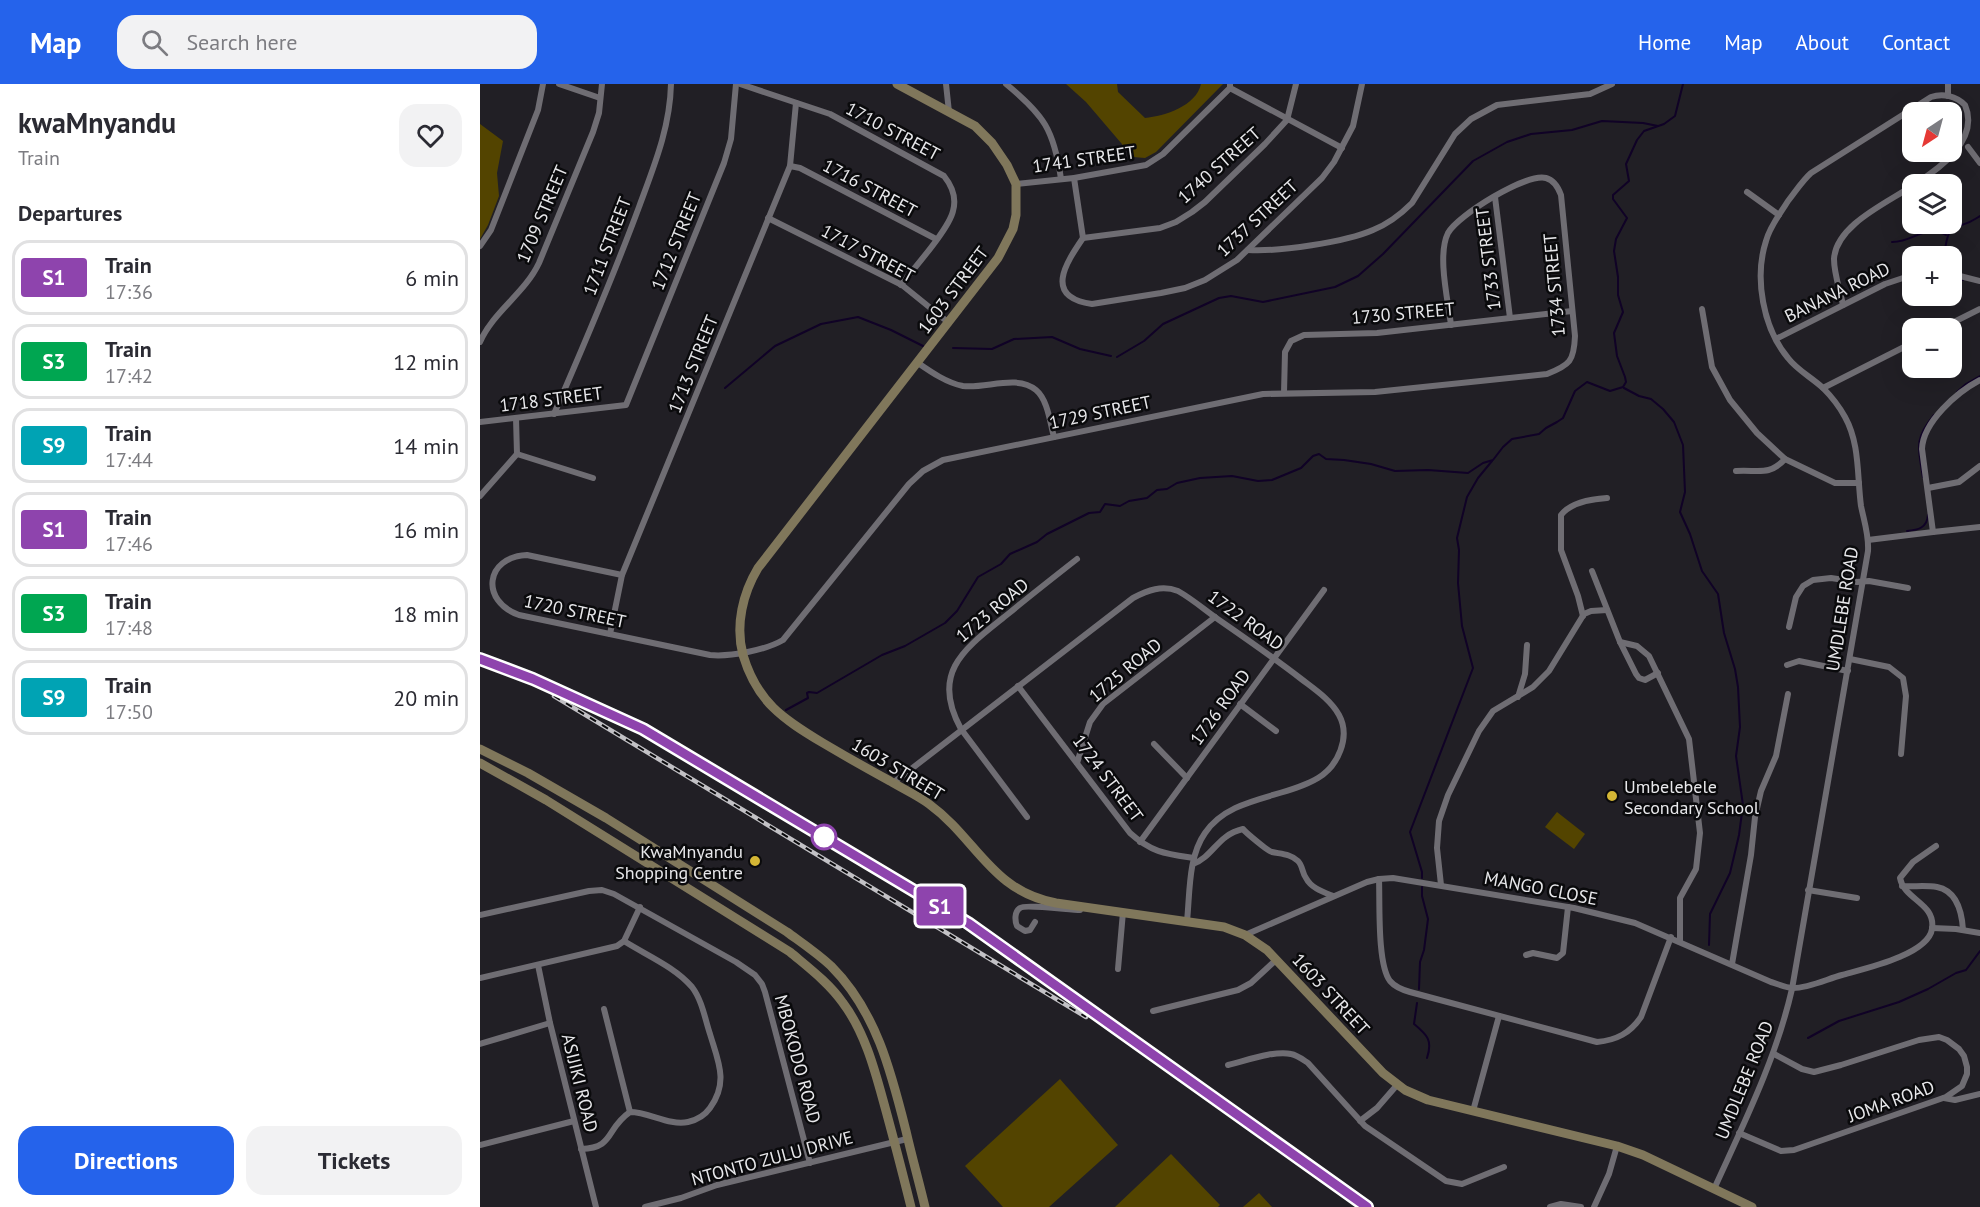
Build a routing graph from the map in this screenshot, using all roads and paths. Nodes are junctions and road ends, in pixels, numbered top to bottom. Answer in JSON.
{"nodes":[{"id":1,"x":543,"y":84,"type":"edge"},
{"id":2,"x":560,"y":84,"type":"edge"},
{"id":3,"x":602,"y":84,"type":"edge"},
{"id":4,"x":671,"y":84,"type":"edge"},
{"id":5,"x":738,"y":84,"type":"edge"},
{"id":6,"x":897,"y":84,"type":"edge"},
{"id":7,"x":946,"y":84,"type":"edge"},
{"id":8,"x":1006,"y":84,"type":"edge"},
{"id":9,"x":1296,"y":84,"type":"edge"},
{"id":10,"x":1362,"y":84,"type":"edge"},
{"id":11,"x":1612,"y":84,"type":"edge"},
{"id":12,"x":1955,"y":84,"type":"edge"},
{"id":13,"x":1230,"y":86,"type":"edge"},
{"id":14,"x":1948,"y":89,"type":"edge"},
{"id":15,"x":600,"y":98,"type":"junction"},
{"id":16,"x":796,"y":103,"type":"junction"},
{"id":17,"x":949,"y":112,"type":"junction"},
{"id":18,"x":1287,"y":120,"type":"junction"},
{"id":19,"x":1976,"y":128,"type":"dead end"},
{"id":20,"x":1342,"y":148,"type":"junction"},
{"id":21,"x":1980,"y":163,"type":"edge"},
{"id":22,"x":790,"y":166,"type":"junction"},
{"id":23,"x":1932,"y":174,"type":"edge"},
{"id":24,"x":1074,"y":178,"type":"junction"},
{"id":25,"x":1061,"y":179,"type":"junction"},
{"id":26,"x":1016,"y":184,"type":"junction"},
{"id":27,"x":1747,"y":192,"type":"dead end"},
{"id":28,"x":1902,"y":193,"type":"edge"},
{"id":29,"x":1495,"y":196,"type":"junction"},
{"id":30,"x":1779,"y":215,"type":"junction"},
{"id":31,"x":768,"y":218,"type":"junction"},
{"id":32,"x":1083,"y":238,"type":"junction"},
{"id":33,"x":936,"y":239,"type":"junction"},
{"id":34,"x":480,"y":246,"type":"edge"},
{"id":35,"x":1248,"y":250,"type":"junction"},
{"id":36,"x":1962,"y":276,"type":"edge"},
{"id":37,"x":1902,"y":278,"type":"edge"},
{"id":38,"x":1980,"y":281,"type":"edge"},
{"id":39,"x":901,"y":285,"type":"junction"},
{"id":40,"x":1843,"y":305,"type":"junction"},
{"id":41,"x":1702,"y":309,"type":"dead end"},
{"id":42,"x":1980,"y":309,"type":"edge"},
{"id":43,"x":1572,"y":311,"type":"junction"},
{"id":44,"x":1510,"y":318,"type":"junction"},
{"id":45,"x":1962,"y":318,"type":"edge"},
{"id":46,"x":949,"y":322,"type":"junction"},
{"id":47,"x":1451,"y":324,"type":"junction"},
{"id":48,"x":1776,"y":339,"type":"junction"},
{"id":49,"x":480,"y":342,"type":"edge"},
{"id":50,"x":1902,"y":348,"type":"edge"},
{"id":51,"x":918,"y":363,"type":"junction"},
{"id":52,"x":1547,"y":374,"type":"joint"},
{"id":53,"x":1980,"y":380,"type":"edge"},
{"id":54,"x":1823,"y":388,"type":"junction"},
{"id":55,"x":1284,"y":393,"type":"junction"},
{"id":56,"x":626,"y":405,"type":"joint"},
{"id":57,"x":554,"y":414,"type":"junction"},
{"id":58,"x":516,"y":418,"type":"junction"},
{"id":59,"x":480,"y":422,"type":"edge"},
{"id":60,"x":1054,"y":437,"type":"junction"},
{"id":61,"x":517,"y":454,"type":"junction"},
{"id":62,"x":1785,"y":459,"type":"junction"},
{"id":63,"x":1980,"y":466,"type":"edge"},
{"id":64,"x":1736,"y":471,"type":"dead end"},
{"id":65,"x":593,"y":478,"type":"dead end"},
{"id":66,"x":1859,"y":483,"type":"junction"},
{"id":67,"x":1928,"y":488,"type":"junction"},
{"id":68,"x":480,"y":495,"type":"edge"},
{"id":69,"x":1607,"y":498,"type":"dead end"},
{"id":70,"x":1980,"y":527,"type":"edge"},
{"id":71,"x":1934,"y":532,"type":"junction"},
{"id":72,"x":1868,"y":540,"type":"junction"},
{"id":73,"x":1077,"y":559,"type":"dead end"},
{"id":74,"x":1592,"y":571,"type":"dead end"},
{"id":75,"x":622,"y":575,"type":"junction"},
{"id":76,"x":1863,"y":582,"type":"junction"},
{"id":77,"x":1908,"y":588,"type":"dead end"},
{"id":78,"x":1324,"y":590,"type":"dead end"},
{"id":79,"x":1607,"y":610,"type":"junction"},
{"id":80,"x":1583,"y":616,"type":"junction"},
{"id":81,"x":1215,"y":617,"type":"junction"},
{"id":82,"x":1790,"y":627,"type":"dead end"},
{"id":83,"x":610,"y":634,"type":"junction"},
{"id":84,"x":1620,"y":642,"type":"junction"},
{"id":85,"x":1527,"y":645,"type":"dead end"},
{"id":86,"x":742,"y":652,"type":"junction"},
{"id":87,"x":1274,"y":658,"type":"junction"},
{"id":88,"x":1850,"y":659,"type":"junction"},
{"id":89,"x":1787,"y":665,"type":"dead end"},
{"id":90,"x":1848,"y":670,"type":"junction"},
{"id":91,"x":1658,"y":673,"type":"junction"},
{"id":92,"x":1018,"y":686,"type":"junction"},
{"id":93,"x":1788,"y":694,"type":"dead end"},
{"id":94,"x":1518,"y":697,"type":"junction"},
{"id":95,"x":1240,"y":704,"type":"junction"},
{"id":96,"x":962,"y":729,"type":"junction"},
{"id":97,"x":1276,"y":731,"type":"dead end"},
{"id":98,"x":1154,"y":744,"type":"dead end"},
{"id":99,"x":480,"y":749,"type":"edge"},
{"id":100,"x":1901,"y":754,"type":"dead end"},
{"id":101,"x":480,"y":763,"type":"edge"},
{"id":102,"x":1077,"y":763,"type":"junction"},
{"id":103,"x":1187,"y":778,"type":"junction"},
{"id":104,"x":893,"y":783,"type":"junction"},
{"id":105,"x":1027,"y":817,"type":"dead end"},
{"id":106,"x":1140,"y":842,"type":"junction"},
{"id":107,"x":1936,"y":846,"type":"dead end"},
{"id":108,"x":1194,"y":861,"type":"junction"},
{"id":109,"x":1379,"y":879,"type":"junction"},
{"id":110,"x":1441,"y":885,"type":"junction"},
{"id":111,"x":1902,"y":886,"type":"junction"},
{"id":112,"x":1809,"y":890,"type":"junction"},
{"id":113,"x":1334,"y":896,"type":"junction"},
{"id":114,"x":1857,"y":898,"type":"dead end"},
{"id":115,"x":640,"y":907,"type":"junction"},
{"id":116,"x":1568,"y":907,"type":"junction"},
{"id":117,"x":1092,"y":908,"type":"junction"},
{"id":118,"x":1123,"y":912,"type":"junction"},
{"id":119,"x":480,"y":915,"type":"edge"},
{"id":120,"x":1186,"y":921,"type":"junction"},
{"id":121,"x":1035,"y":922,"type":"dead end"},
{"id":122,"x":1932,"y":928,"type":"junction"},
{"id":123,"x":1962,"y":930,"type":"junction"},
{"id":124,"x":1980,"y":933,"type":"edge"},
{"id":125,"x":1245,"y":935,"type":"junction"},
{"id":126,"x":1671,"y":938,"type":"junction"},
{"id":127,"x":624,"y":941,"type":"junction"},
{"id":128,"x":1680,"y":942,"type":"junction"},
{"id":129,"x":1526,"y":955,"type":"dead end"},
{"id":130,"x":1276,"y":960,"type":"junction"},
{"id":131,"x":538,"y":964,"type":"junction"},
{"id":132,"x":1732,"y":964,"type":"junction"},
{"id":133,"x":1118,"y":969,"type":"dead end"},
{"id":134,"x":480,"y":978,"type":"edge"},
{"id":135,"x":1792,"y":988,"type":"junction"},
{"id":136,"x":604,"y":1009,"type":"dead end"},
{"id":137,"x":1153,"y":1011,"type":"dead end"},
{"id":138,"x":1499,"y":1016,"type":"junction"},
{"id":139,"x":550,"y":1023,"type":"junction"},
{"id":140,"x":480,"y":1044,"type":"edge"},
{"id":141,"x":1774,"y":1054,"type":"junction"},
{"id":142,"x":1228,"y":1065,"type":"dead end"},
{"id":143,"x":1397,"y":1085,"type":"junction"},
{"id":144,"x":1980,"y":1094,"type":"edge"},
{"id":145,"x":1943,"y":1098,"type":"junction"},
{"id":146,"x":1473,"y":1111,"type":"junction"},
{"id":147,"x":630,"y":1112,"type":"junction"},
{"id":148,"x":574,"y":1121,"type":"junction"},
{"id":149,"x":1359,"y":1121,"type":"junction"},
{"id":150,"x":1739,"y":1133,"type":"junction"},
{"id":151,"x":908,"y":1138,"type":"junction"},
{"id":152,"x":895,"y":1142,"type":"junction"},
{"id":153,"x":480,"y":1145,"type":"edge"},
{"id":154,"x":1617,"y":1146,"type":"junction"},
{"id":155,"x":581,"y":1149,"type":"junction"},
{"id":156,"x":810,"y":1163,"type":"junction"},
{"id":157,"x":1504,"y":1167,"type":"dead end"},
{"id":158,"x":1714,"y":1189,"type":"junction"},
{"id":159,"x":671,"y":1204,"type":"edge"},
{"id":160,"x":596,"y":1207,"type":"edge"},
{"id":161,"x":645,"y":1207,"type":"edge"},
{"id":162,"x":911,"y":1207,"type":"edge"},
{"id":163,"x":925,"y":1207,"type":"edge"},
{"id":164,"x":1550,"y":1207,"type":"edge"},
{"id":165,"x":1581,"y":1207,"type":"edge"},
{"id":166,"x":1594,"y":1207,"type":"edge"},
{"id":167,"x":1752,"y":1207,"type":"edge"}],
"edges":[{"from":1,"to":34,"type":"street"},
{"from":2,"to":15,"type":"street"},
{"from":3,"to":15,"type":"street","name":"1709 STREET"},
{"from":4,"to":57,"type":"street","name":"1711 STREET"},
{"from":5,"to":16,"type":"street","name":"1710 STREET"},
{"from":5,"to":56,"type":"street","name":"1712 STREET"},
{"from":6,"to":17,"type":"street","name":"1603 STREET"},
{"from":7,"to":17,"type":"street"},
{"from":8,"to":25,"type":"street"},
{"from":9,"to":18,"type":"street","name":"1740 STREET"},
{"from":10,"to":20,"type":"street","name":"1737 STREET"},
{"from":11,"to":35,"type":"street"},
{"from":12,"to":14,"type":"street","name":"UMDLEBE ROAD"},
{"from":13,"to":18,"type":"street"},
{"from":13,"to":24,"type":"street","name":"1741 STREET"},
{"from":14,"to":19,"type":"street"},
{"from":14,"to":30,"type":"street","name":"UMDLEBE ROAD"},
{"from":15,"to":49,"type":"street","name":"1709 STREET"},
{"from":16,"to":22,"type":"street","name":"1713 STREET"},
{"from":16,"to":33,"type":"street","name":"1710 STREET"},
{"from":17,"to":26,"type":"street","name":"1603 STREET"},
{"from":18,"to":20,"type":"street"},
{"from":18,"to":32,"type":"street","name":"1740 STREET"},
{"from":20,"to":35,"type":"street","name":"1737 STREET"},
{"from":21,"to":23,"type":"street"},
{"from":22,"to":31,"type":"street","name":"1713 STREET"},
{"from":22,"to":33,"type":"street","name":"1716 STREET"},
{"from":24,"to":25,"type":"street","name":"1741 STREET"},
{"from":24,"to":32,"type":"street"},
{"from":25,"to":26,"type":"street","name":"1741 STREET"},
{"from":26,"to":46,"type":"street","name":"1603 STREET"},
{"from":27,"to":30,"type":"street"},
{"from":28,"to":40,"type":"street"},
{"from":29,"to":43,"type":"street","name":"1734 STREET"},
{"from":29,"to":44,"type":"street","name":"1733 STREET"},
{"from":29,"to":47,"type":"street"},
{"from":30,"to":48,"type":"street","name":"UMDLEBE ROAD"},
{"from":31,"to":39,"type":"street","name":"1717 STREET"},
{"from":31,"to":75,"type":"street","name":"1713 STREET"},
{"from":32,"to":35,"type":"street","name":"1737 STREET"},
{"from":33,"to":39,"type":"street","name":"1710 STREET"},
{"from":36,"to":38,"type":"street"},
{"from":37,"to":40,"type":"street","name":"BANANA ROAD"},
{"from":39,"to":46,"type":"street","name":"1717 STREET"},
{"from":40,"to":48,"type":"street","name":"BANANA ROAD"},
{"from":41,"to":62,"type":"street"},
{"from":42,"to":45,"type":"street"},
{"from":43,"to":44,"type":"street","name":"1730 STREET"},
{"from":43,"to":52,"type":"street","name":"1734 STREET"},
{"from":44,"to":47,"type":"street","name":"1730 STREET"},
{"from":46,"to":51,"type":"street","name":"1603 STREET"},
{"from":47,"to":55,"type":"street","name":"1730 STREET"},
{"from":48,"to":54,"type":"street","name":"UMDLEBE ROAD"},
{"from":50,"to":54,"type":"street"},
{"from":51,"to":60,"type":"street"},
{"from":51,"to":86,"type":"street","name":"1603 STREET"},
{"from":52,"to":55,"type":"street","name":"1729 STREET"},
{"from":53,"to":67,"type":"street"},
{"from":54,"to":66,"type":"street","name":"UMDLEBE ROAD"},
{"from":55,"to":60,"type":"street","name":"1729 STREET"},
{"from":56,"to":57,"type":"street","name":"1718 STREET"},
{"from":57,"to":58,"type":"street","name":"1718 STREET"},
{"from":58,"to":59,"type":"street","name":"1718 STREET"},
{"from":58,"to":61,"type":"street"},
{"from":60,"to":86,"type":"street","name":"1729 STREET"},
{"from":61,"to":65,"type":"street"},
{"from":61,"to":68,"type":"street"},
{"from":62,"to":64,"type":"street"},
{"from":62,"to":66,"type":"street"},
{"from":63,"to":67,"type":"street"},
{"from":66,"to":72,"type":"street","name":"UMDLEBE ROAD"},
{"from":67,"to":71,"type":"street"},
{"from":69,"to":80,"type":"street"},
{"from":70,"to":71,"type":"street"},
{"from":71,"to":72,"type":"street"},
{"from":72,"to":76,"type":"street","name":"UMDLEBE ROAD"},
{"from":73,"to":96,"type":"street","name":"1723 ROAD"},
{"from":74,"to":79,"type":"street"},
{"from":75,"to":83,"type":"street","name":"1713 STREET"},
{"from":75,"to":83,"type":"street","name":"1720 STREET"},
{"from":76,"to":77,"type":"street"},
{"from":76,"to":82,"type":"street"},
{"from":76,"to":88,"type":"street","name":"UMDLEBE ROAD"},
{"from":78,"to":87,"type":"street","name":"1726 ROAD"},
{"from":79,"to":80,"type":"street"},
{"from":79,"to":84,"type":"street"},
{"from":80,"to":94,"type":"street"},
{"from":81,"to":87,"type":"street","name":"1722 ROAD"},
{"from":81,"to":92,"type":"street","name":"1722 ROAD"},
{"from":81,"to":102,"type":"street","name":"1725 ROAD"},
{"from":83,"to":86,"type":"street","name":"1720 STREET"},
{"from":84,"to":91,"type":"street"},
{"from":84,"to":91,"type":"street"},
{"from":85,"to":94,"type":"street"},
{"from":86,"to":104,"type":"street","name":"1603 STREET"},
{"from":87,"to":95,"type":"street","name":"1726 ROAD"},
{"from":87,"to":108,"type":"street","name":"1722 ROAD"},
{"from":88,"to":90,"type":"street","name":"UMDLEBE ROAD"},
{"from":88,"to":100,"type":"street"},
{"from":89,"to":90,"type":"street"},
{"from":90,"to":112,"type":"street","name":"UMDLEBE ROAD"},
{"from":91,"to":128,"type":"street"},
{"from":92,"to":96,"type":"street","name":"1722 ROAD"},
{"from":92,"to":102,"type":"street","name":"1724 STREET"},
{"from":93,"to":132,"type":"street"},
{"from":94,"to":110,"type":"street"},
{"from":95,"to":97,"type":"street"},
{"from":95,"to":103,"type":"street","name":"1726 ROAD"},
{"from":96,"to":104,"type":"street","name":"1722 ROAD"},
{"from":96,"to":105,"type":"street","name":"1723 ROAD"},
{"from":98,"to":103,"type":"street"},
{"from":99,"to":151,"type":"street"},
{"from":101,"to":152,"type":"street"},
{"from":102,"to":106,"type":"street","name":"1724 STREET"},
{"from":103,"to":106,"type":"street","name":"1726 ROAD"},
{"from":104,"to":117,"type":"street","name":"1603 STREET"},
{"from":106,"to":108,"type":"street","name":"1724 STREET"},
{"from":107,"to":111,"type":"street"},
{"from":108,"to":113,"type":"street"},
{"from":108,"to":120,"type":"street","name":"1722 ROAD"},
{"from":109,"to":110,"type":"street","name":"MANGO CLOSE"},
{"from":109,"to":113,"type":"street","name":"MANGO CLOSE"},
{"from":109,"to":138,"type":"street"},
{"from":110,"to":116,"type":"street","name":"MANGO CLOSE"},
{"from":111,"to":122,"type":"street"},
{"from":111,"to":123,"type":"street"},
{"from":112,"to":114,"type":"street"},
{"from":112,"to":135,"type":"street","name":"UMDLEBE ROAD"},
{"from":113,"to":125,"type":"street","name":"MANGO CLOSE"},
{"from":115,"to":119,"type":"street","name":"MBOKODO ROAD"},
{"from":115,"to":127,"type":"street"},
{"from":115,"to":156,"type":"street","name":"MBOKODO ROAD"},
{"from":116,"to":126,"type":"street","name":"MANGO CLOSE"},
{"from":116,"to":129,"type":"street"},
{"from":117,"to":118,"type":"street","name":"1603 STREET"},
{"from":117,"to":121,"type":"street"},
{"from":118,"to":120,"type":"street","name":"1603 STREET"},
{"from":118,"to":133,"type":"street"},
{"from":120,"to":125,"type":"street","name":"1603 STREET"},
{"from":122,"to":123,"type":"street"},
{"from":122,"to":135,"type":"street"},
{"from":123,"to":124,"type":"street"},
{"from":125,"to":130,"type":"street","name":"1603 STREET"},
{"from":126,"to":128,"type":"street","name":"MANGO CLOSE"},
{"from":126,"to":138,"type":"street"},
{"from":127,"to":131,"type":"street"},
{"from":127,"to":147,"type":"street"},
{"from":128,"to":132,"type":"street","name":"MANGO CLOSE"},
{"from":130,"to":137,"type":"street"},
{"from":130,"to":143,"type":"street","name":"1603 STREET"},
{"from":131,"to":134,"type":"street"},
{"from":131,"to":139,"type":"street","name":"ASIJIKI ROAD"},
{"from":132,"to":135,"type":"street","name":"MANGO CLOSE"},
{"from":135,"to":141,"type":"street","name":"UMDLEBE ROAD"},
{"from":136,"to":147,"type":"street"},
{"from":138,"to":146,"type":"street"},
{"from":139,"to":140,"type":"street"},
{"from":139,"to":148,"type":"street","name":"ASIJIKI ROAD"},
{"from":141,"to":145,"type":"street","name":"JOMA ROAD"},
{"from":141,"to":150,"type":"street","name":"UMDLEBE ROAD"},
{"from":142,"to":149,"type":"street"},
{"from":143,"to":146,"type":"street","name":"1603 STREET"},
{"from":143,"to":149,"type":"street"},
{"from":144,"to":145,"type":"street"},
{"from":145,"to":150,"type":"street","name":"JOMA ROAD"},
{"from":146,"to":154,"type":"street","name":"1603 STREET"},
{"from":147,"to":155,"type":"street"},
{"from":148,"to":153,"type":"street"},
{"from":148,"to":155,"type":"street","name":"ASIJIKI ROAD"},
{"from":149,"to":157,"type":"street"},
{"from":150,"to":158,"type":"street","name":"UMDLEBE ROAD"},
{"from":151,"to":152,"type":"street","name":"NTONTO ZULU DRIVE"},
{"from":151,"to":163,"type":"street"},
{"from":152,"to":156,"type":"street","name":"NTONTO ZULU DRIVE"},
{"from":152,"to":162,"type":"street"},
{"from":154,"to":158,"type":"street","name":"1603 STREET"},
{"from":154,"to":166,"type":"street"},
{"from":155,"to":160,"type":"street","name":"ASIJIKI ROAD"},
{"from":156,"to":159,"type":"street","name":"NTONTO ZULU DRIVE"},
{"from":158,"to":167,"type":"street","name":"1603 STREET"},
{"from":159,"to":161,"type":"street","name":"NTONTO ZULU DRIVE"},
{"from":164,"to":165,"type":"street"}]}
